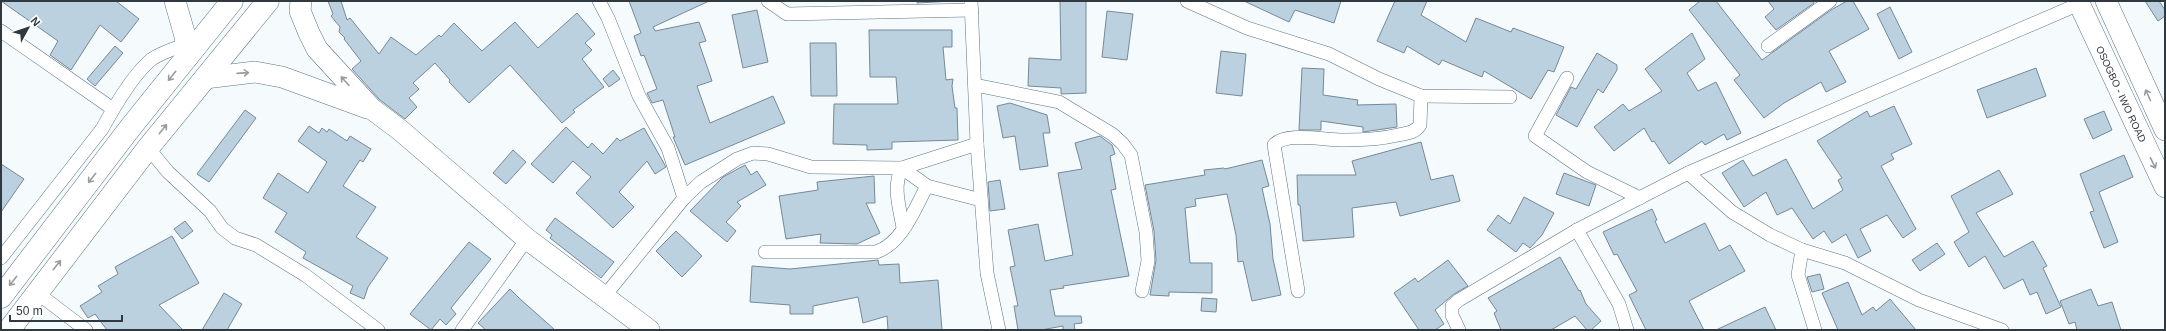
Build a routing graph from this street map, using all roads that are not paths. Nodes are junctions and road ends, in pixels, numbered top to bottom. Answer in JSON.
{"nodes":[{"id":1,"x":175,"y":1,"type":"edge"},
{"id":2,"x":232,"y":1,"type":"edge"},
{"id":3,"x":268,"y":1,"type":"edge"},
{"id":4,"x":301,"y":1,"type":"edge"},
{"id":5,"x":599,"y":1,"type":"edge"},
{"id":6,"x":768,"y":1,"type":"edge"},
{"id":7,"x":1187,"y":1,"type":"edge"},
{"id":8,"x":1830,"y":1,"type":"edge"},
{"id":9,"x":2106,"y":1,"type":"edge"},
{"id":10,"x":2079,"y":2,"type":"edge"},
{"id":11,"x":972,"y":6,"type":"edge"},
{"id":12,"x":2,"y":34,"type":"edge"},
{"id":13,"x":1768,"y":46,"type":"dead end"},
{"id":14,"x":187,"y":50,"type":"junction"},
{"id":15,"x":205,"y":78,"type":"junction"},
{"id":16,"x":1567,"y":78,"type":"dead end"},
{"id":17,"x":974,"y":85,"type":"junction"},
{"id":18,"x":1421,"y":96,"type":"junction"},
{"id":19,"x":1510,"y":97,"type":"dead end"},
{"id":20,"x":113,"y":109,"type":"junction"},
{"id":21,"x":372,"y":110,"type":"junction"},
{"id":22,"x":2165,"y":130,"type":"edge"},
{"id":23,"x":977,"y":144,"type":"junction"},
{"id":24,"x":148,"y":148,"type":"junction"},
{"id":25,"x":902,"y":168,"type":"junction"},
{"id":26,"x":1688,"y":173,"type":"junction"},
{"id":27,"x":927,"y":186,"type":"junction"},
{"id":28,"x":2165,"y":187,"type":"edge"},
{"id":29,"x":684,"y":198,"type":"junction"},
{"id":30,"x":1640,"y":198,"type":"junction"},
{"id":31,"x":981,"y":200,"type":"junction"},
{"id":32,"x":903,"y":228,"type":"junction"},
{"id":33,"x":1577,"y":230,"type":"junction"},
{"id":34,"x":527,"y":239,"type":"junction"},
{"id":35,"x":1802,"y":250,"type":"junction"},
{"id":36,"x":765,"y":252,"type":"dead end"},
{"id":37,"x":1,"y":258,"type":"edge"},
{"id":38,"x":1298,"y":291,"type":"dead end"},
{"id":39,"x":36,"y":292,"type":"junction"},
{"id":40,"x":1142,"y":292,"type":"dead end"},
{"id":41,"x":1,"y":297,"type":"edge"},
{"id":42,"x":603,"y":298,"type":"junction"},
{"id":43,"x":9,"y":330,"type":"edge"},
{"id":44,"x":86,"y":330,"type":"edge"},
{"id":45,"x":378,"y":330,"type":"edge"},
{"id":46,"x":462,"y":330,"type":"edge"},
{"id":47,"x":649,"y":330,"type":"edge"},
{"id":48,"x":999,"y":330,"type":"edge"},
{"id":49,"x":1459,"y":330,"type":"edge"},
{"id":50,"x":1627,"y":330,"type":"edge"},
{"id":51,"x":1815,"y":330,"type":"edge"},
{"id":52,"x":2001,"y":330,"type":"edge"}],
"edges":[{"from":1,"to":14,"type":"main road"},
{"from":2,"to":14,"type":"highway"},
{"from":3,"to":15,"type":"highway"},
{"from":21,"to":4,"type":"main road","one_way":true},
{"from":5,"to":29,"type":"street"},
{"from":6,"to":11,"type":"street"},
{"from":7,"to":18,"type":"street"},
{"from":8,"to":13,"type":"street"},
{"from":22,"to":9,"type":"main road","one_way":true},
{"from":10,"to":26,"type":"street"},
{"from":10,"to":28,"type":"main road","name":"OSOGBO - IWO ROAD","one_way":true},
{"from":11,"to":17,"type":"street"},
{"from":12,"to":20,"type":"street"},
{"from":14,"to":20,"type":"street"},
{"from":14,"to":41,"type":"highway","one_way":true},
{"from":15,"to":21,"type":"main road","one_way":true},
{"from":24,"to":15,"type":"highway","one_way":true},
{"from":16,"to":30,"type":"street"},
{"from":17,"to":23,"type":"street"},
{"from":17,"to":40,"type":"street"},
{"from":18,"to":19,"type":"street"},
{"from":18,"to":38,"type":"street"},
{"from":20,"to":37,"type":"street"},
{"from":21,"to":34,"type":"main road"},
{"from":23,"to":25,"type":"street"},
{"from":23,"to":31,"type":"street"},
{"from":39,"to":24,"type":"highway","one_way":true},
{"from":24,"to":45,"type":"street"},
{"from":25,"to":27,"type":"street"},
{"from":25,"to":29,"type":"street"},
{"from":25,"to":32,"type":"street"},
{"from":26,"to":30,"type":"street"},
{"from":26,"to":35,"type":"street"},
{"from":27,"to":31,"type":"street"},
{"from":27,"to":32,"type":"street"},
{"from":29,"to":42,"type":"street"},
{"from":30,"to":33,"type":"street"},
{"from":31,"to":48,"type":"street"},
{"from":32,"to":36,"type":"street"},
{"from":33,"to":49,"type":"street"},
{"from":33,"to":50,"type":"street"},
{"from":34,"to":42,"type":"main road"},
{"from":34,"to":46,"type":"street"},
{"from":35,"to":51,"type":"street"},
{"from":35,"to":52,"type":"street"},
{"from":39,"to":43,"type":"highway"},
{"from":39,"to":44,"type":"street"},
{"from":42,"to":47,"type":"main road"}]}
